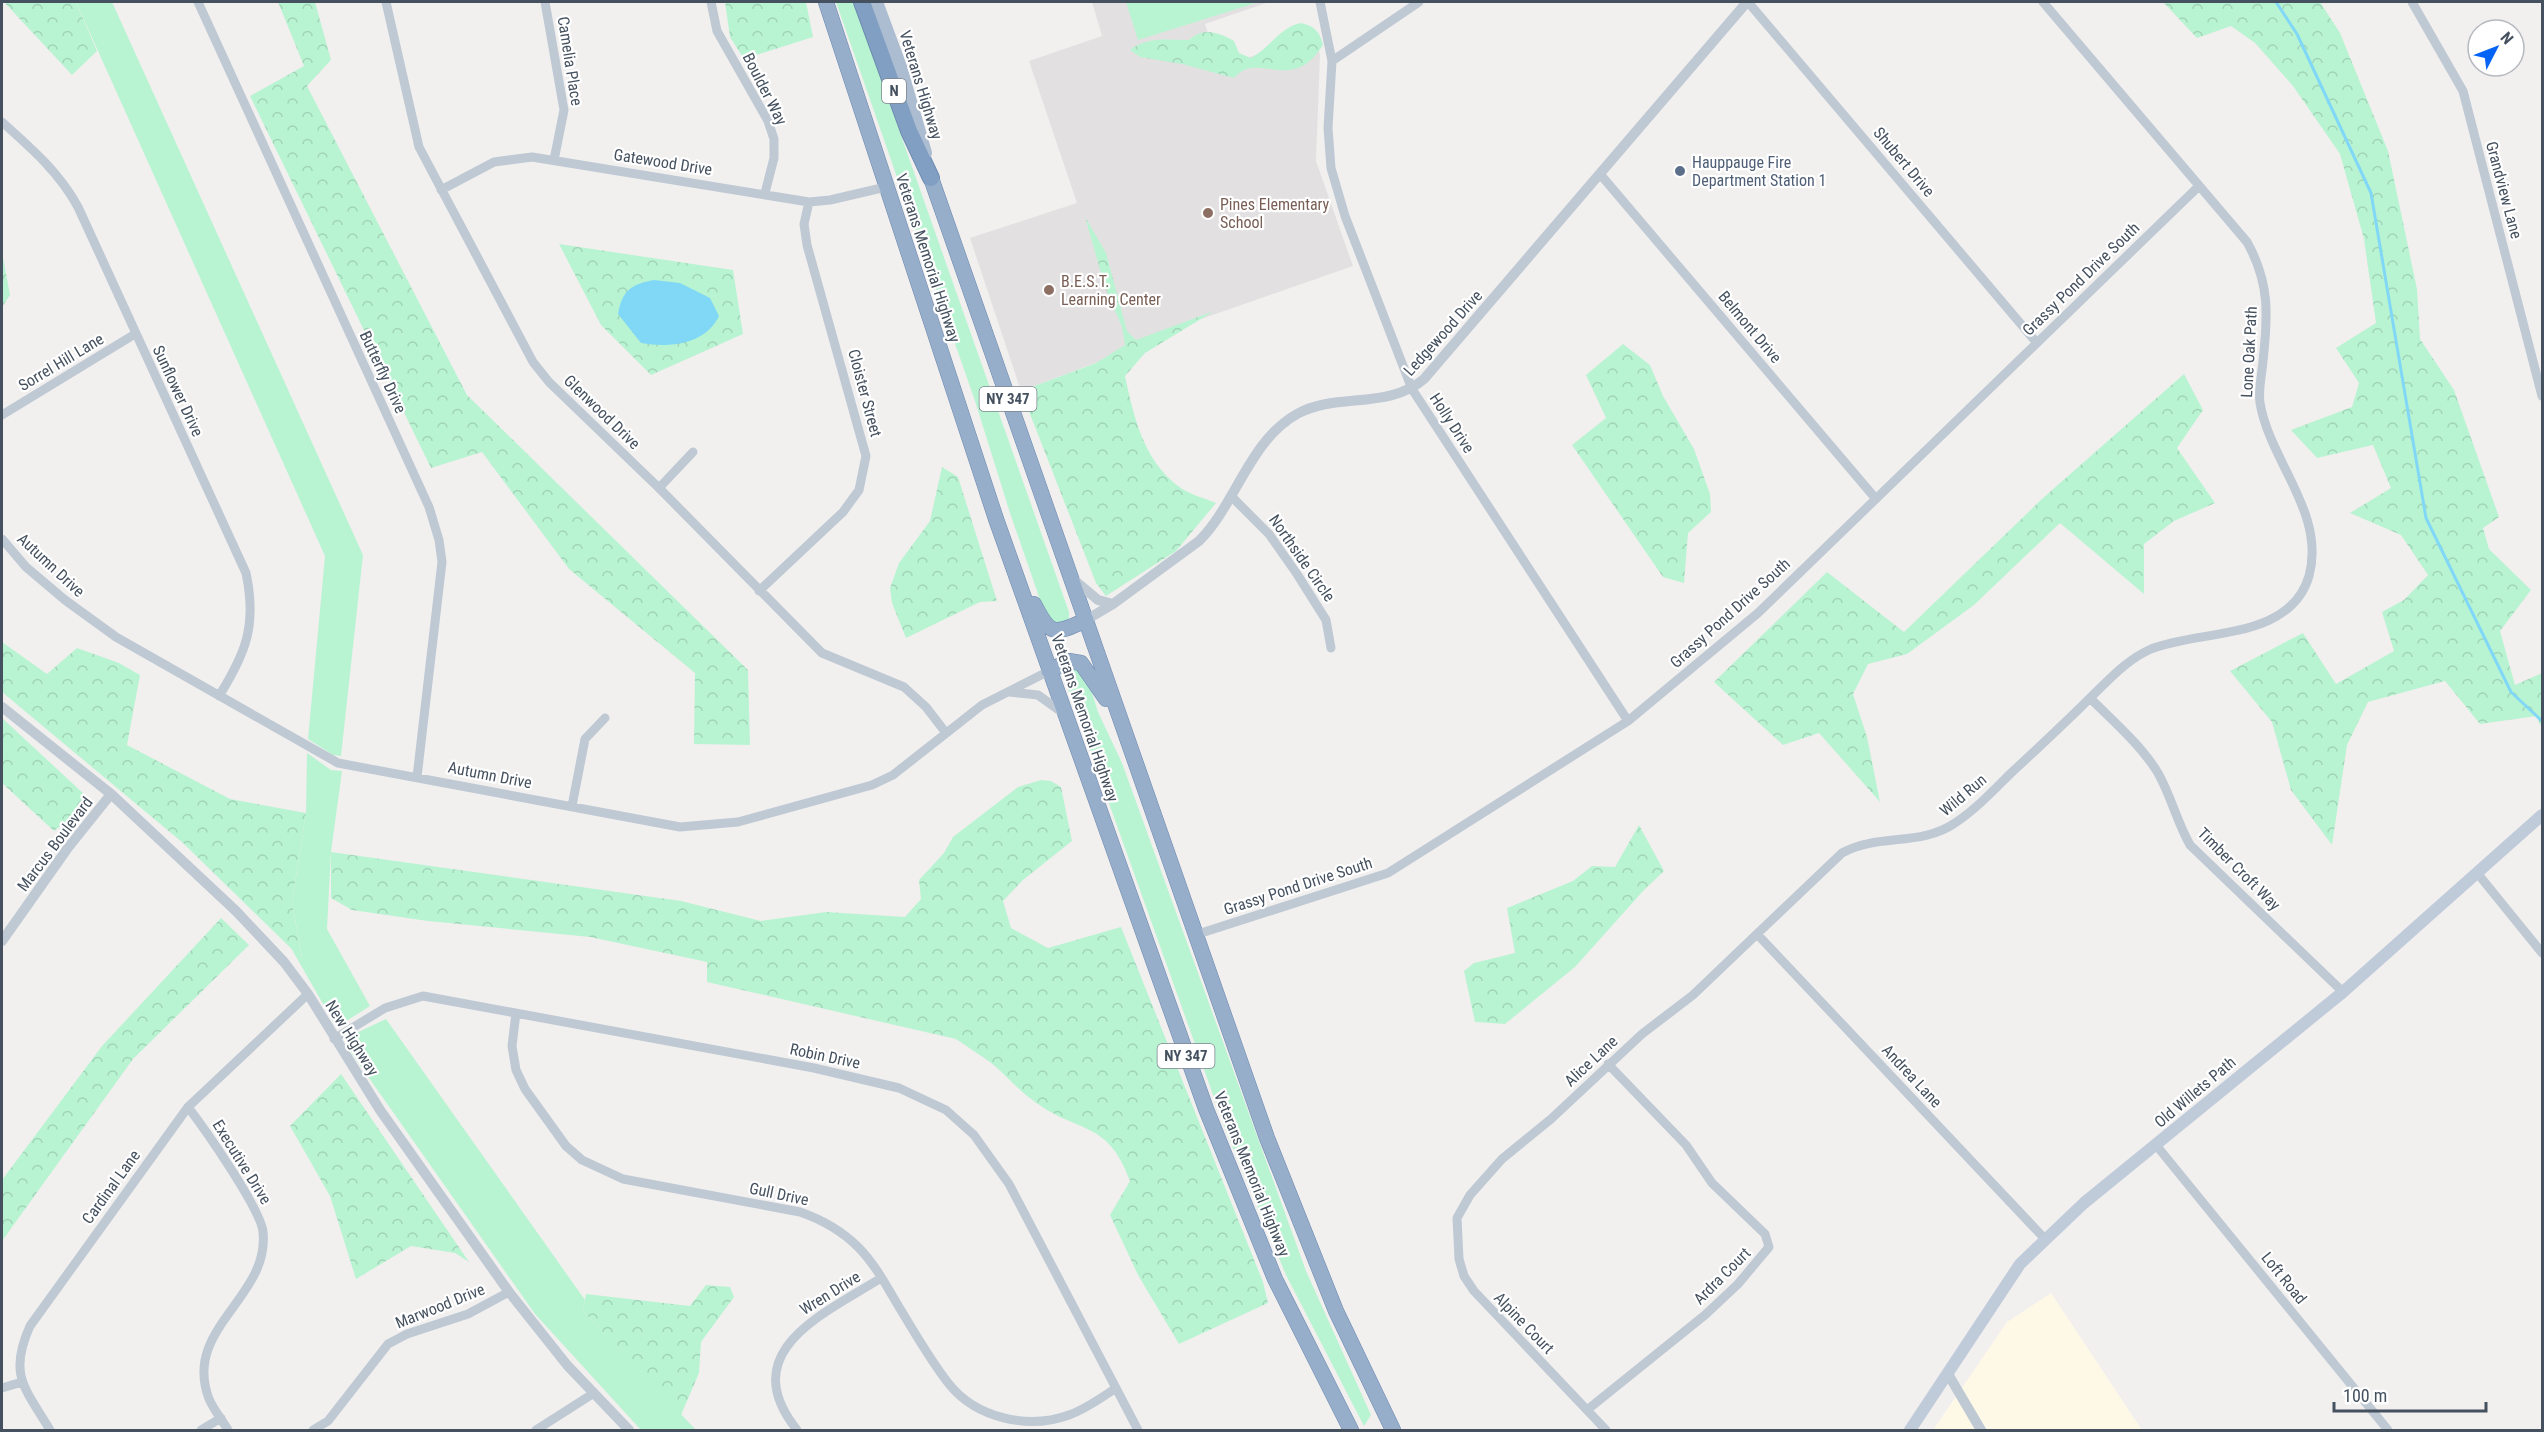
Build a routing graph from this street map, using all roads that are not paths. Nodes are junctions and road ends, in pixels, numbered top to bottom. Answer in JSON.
{"nodes":[{"id":1,"x":198,"y":2,"type":"edge"},
{"id":2,"x":386,"y":2,"type":"edge"},
{"id":3,"x":545,"y":2,"type":"edge"},
{"id":4,"x":711,"y":2,"type":"edge"},
{"id":5,"x":826,"y":2,"type":"edge"},
{"id":6,"x":862,"y":2,"type":"edge"},
{"id":7,"x":876,"y":2,"type":"edge"},
{"id":8,"x":1320,"y":2,"type":"edge"},
{"id":9,"x":1419,"y":2,"type":"edge"},
{"id":10,"x":1748,"y":2,"type":"edge"},
{"id":11,"x":2043,"y":2,"type":"edge"},
{"id":12,"x":2412,"y":2,"type":"edge"},
{"id":13,"x":1332,"y":61,"type":"junction"},
{"id":14,"x":2,"y":122,"type":"edge"},
{"id":15,"x":554,"y":160,"type":"junction"},
{"id":16,"x":1600,"y":174,"type":"junction"},
{"id":17,"x":931,"y":178,"type":"junction"},
{"id":18,"x":2199,"y":186,"type":"junction"},
{"id":19,"x":886,"y":187,"type":"junction"},
{"id":20,"x":441,"y":190,"type":"junction"},
{"id":21,"x":765,"y":193,"type":"junction"},
{"id":22,"x":809,"y":202,"type":"junction"},
{"id":23,"x":135,"y":334,"type":"junction"},
{"id":24,"x":2037,"y":343,"type":"junction"},
{"id":25,"x":1412,"y":389,"type":"junction"},
{"id":26,"x":2542,"y":396,"type":"edge"},
{"id":27,"x":2,"y":415,"type":"edge"},
{"id":28,"x":693,"y":452,"type":"dead end"},
{"id":29,"x":659,"y":488,"type":"junction"},
{"id":30,"x":1232,"y":496,"type":"junction"},
{"id":31,"x":1876,"y":499,"type":"junction"},
{"id":32,"x":2,"y":539,"type":"edge"},
{"id":33,"x":1008,"y":555,"type":"junction"},
{"id":34,"x":1070,"y":576,"type":"junction"},
{"id":35,"x":759,"y":591,"type":"junction"},
{"id":36,"x":1113,"y":604,"type":"junction"},
{"id":37,"x":1086,"y":620,"type":"junction"},
{"id":38,"x":2173,"y":643,"type":"joint"},
{"id":39,"x":1330,"y":648,"type":"dead end"},
{"id":40,"x":1049,"y":671,"type":"junction"},
{"id":41,"x":1008,"y":693,"type":"junction"},
{"id":42,"x":219,"y":696,"type":"junction"},
{"id":43,"x":2090,"y":698,"type":"junction"},
{"id":44,"x":2,"y":706,"type":"edge"},
{"id":45,"x":1063,"y":713,"type":"junction"},
{"id":46,"x":605,"y":718,"type":"dead end"},
{"id":47,"x":1628,"y":721,"type":"junction"},
{"id":48,"x":1121,"y":722,"type":"junction"},
{"id":49,"x":946,"y":733,"type":"junction"},
{"id":50,"x":417,"y":777,"type":"junction"},
{"id":51,"x":111,"y":794,"type":"junction"},
{"id":52,"x":572,"y":806,"type":"junction"},
{"id":53,"x":2542,"y":815,"type":"edge"},
{"id":54,"x":2478,"y":874,"type":"junction"},
{"id":55,"x":1756,"y":934,"type":"junction"},
{"id":56,"x":1195,"y":935,"type":"junction"},
{"id":57,"x":2,"y":941,"type":"edge"},
{"id":58,"x":2542,"y":953,"type":"edge"},
{"id":59,"x":2343,"y":992,"type":"junction"},
{"id":60,"x":308,"y":994,"type":"junction"},
{"id":61,"x":516,"y":1013,"type":"junction"},
{"id":62,"x":334,"y":1039,"type":"junction"},
{"id":63,"x":1608,"y":1064,"type":"junction"},
{"id":64,"x":188,"y":1107,"type":"junction"},
{"id":65,"x":2156,"y":1145,"type":"junction"},
{"id":66,"x":1457,"y":1218,"type":"joint"},
{"id":67,"x":2045,"y":1239,"type":"junction"},
{"id":68,"x":881,"y":1278,"type":"junction"},
{"id":69,"x":509,"y":1293,"type":"junction"},
{"id":70,"x":1948,"y":1374,"type":"junction"},
{"id":71,"x":22,"y":1382,"type":"junction"},
{"id":72,"x":2,"y":1388,"type":"edge"},
{"id":73,"x":1116,"y":1388,"type":"junction"},
{"id":74,"x":594,"y":1393,"type":"junction"},
{"id":75,"x":1587,"y":1410,"type":"junction"},
{"id":76,"x":221,"y":1418,"type":"junction"},
{"id":77,"x":50,"y":1431,"type":"edge"},
{"id":78,"x":201,"y":1431,"type":"edge"},
{"id":79,"x":228,"y":1431,"type":"edge"},
{"id":80,"x":313,"y":1431,"type":"edge"},
{"id":81,"x":536,"y":1431,"type":"edge"},
{"id":82,"x":629,"y":1431,"type":"edge"},
{"id":83,"x":797,"y":1431,"type":"edge"},
{"id":84,"x":1138,"y":1431,"type":"edge"},
{"id":85,"x":1351,"y":1431,"type":"edge"},
{"id":86,"x":1393,"y":1431,"type":"edge"},
{"id":87,"x":1606,"y":1431,"type":"edge"},
{"id":88,"x":1911,"y":1431,"type":"edge"},
{"id":89,"x":1981,"y":1431,"type":"edge"},
{"id":90,"x":2388,"y":1431,"type":"edge"}],
"edges":[{"from":1,"to":50,"type":"street","name":"Butterfly Drive"},
{"from":2,"to":20,"type":"street","name":"Glenwood Drive"},
{"from":3,"to":15,"type":"street","name":"Camelia Place"},
{"from":4,"to":21,"type":"street","name":"Boulder Way"},
{"from":5,"to":19,"type":"highway","name":"Veterans Memorial Highway","number":"NY 347"},
{"from":6,"to":17,"type":"highway","number":"N"},
{"from":7,"to":17,"type":"main road","name":"Veterans Highway"},
{"from":8,"to":13,"type":"street","name":"Holly Drive"},
{"from":9,"to":13,"type":"street"},
{"from":10,"to":16,"type":"street","name":"Ledgewood Drive"},
{"from":10,"to":24,"type":"street","name":"Shubert Drive"},
{"from":11,"to":18,"type":"street","name":"Lone Oak Path"},
{"from":12,"to":26,"type":"street","name":"Grandview Lane"},
{"from":13,"to":25,"type":"street","name":"Holly Drive"},
{"from":14,"to":23,"type":"street","name":"Sunflower Drive"},
{"from":15,"to":20,"type":"street","name":"Gatewood Drive"},
{"from":15,"to":21,"type":"street","name":"Gatewood Drive"},
{"from":16,"to":25,"type":"street","name":"Ledgewood Drive"},
{"from":16,"to":31,"type":"street","name":"Belmont Drive"},
{"from":17,"to":34,"type":"highway","name":"Veterans Memorial Highway","number":"NY 347"},
{"from":18,"to":24,"type":"street","name":"Grassy Pond Drive South"},
{"from":18,"to":38,"type":"street","name":"Lone Oak Path"},
{"from":19,"to":22,"type":"street","name":"Gatewood Drive"},
{"from":19,"to":33,"type":"highway","name":"Veterans Memorial Highway","number":"NY 347"},
{"from":20,"to":29,"type":"street","name":"Glenwood Drive"},
{"from":21,"to":22,"type":"street","name":"Gatewood Drive"},
{"from":22,"to":35,"type":"street","name":"Cloister Street"},
{"from":23,"to":27,"type":"street","name":"Sorrel Hill Lane"},
{"from":23,"to":42,"type":"street","name":"Sunflower Drive"},
{"from":24,"to":31,"type":"street","name":"Grassy Pond Drive South"},
{"from":25,"to":30,"type":"street","name":"Ledgewood Drive"},
{"from":25,"to":47,"type":"street","name":"Holly Drive"},
{"from":28,"to":29,"type":"street"},
{"from":29,"to":35,"type":"street","name":"Glenwood Drive"},
{"from":30,"to":36,"type":"street","name":"Ledgewood Drive"},
{"from":30,"to":39,"type":"street","name":"Northside Circle"},
{"from":31,"to":47,"type":"street","name":"Grassy Pond Drive South"},
{"from":32,"to":42,"type":"street","name":"Autumn Drive"},
{"from":33,"to":37,"type":"highway"},
{"from":33,"to":40,"type":"highway","name":"Veterans Memorial Highway","number":"NY 347"},
{"from":34,"to":36,"type":"street"},
{"from":34,"to":37,"type":"highway","name":"Veterans Memorial Highway","number":"NY 347"},
{"from":35,"to":49,"type":"street","name":"Glenwood Drive"},
{"from":36,"to":37,"type":"street","name":"Ledgewood Drive"},
{"from":37,"to":48,"type":"highway","name":"Veterans Memorial Highway","number":"NY 347"},
{"from":38,"to":43,"type":"street","name":"Wild Run"},
{"from":40,"to":41,"type":"street","name":"Autumn Drive"},
{"from":40,"to":45,"type":"highway","name":"Veterans Memorial Highway","number":"NY 347"},
{"from":40,"to":48,"type":"highway"},
{"from":41,"to":45,"type":"street","name":"Autumn Drive"},
{"from":41,"to":49,"type":"street","name":"Autumn Drive"},
{"from":42,"to":50,"type":"street","name":"Autumn Drive"},
{"from":43,"to":55,"type":"street","name":"Wild Run"},
{"from":43,"to":59,"type":"street","name":"Timber Croft Way"},
{"from":44,"to":51,"type":"street","name":"New Highway"},
{"from":45,"to":85,"type":"highway","name":"Veterans Memorial Highway","number":"NY 347"},
{"from":46,"to":52,"type":"street"},
{"from":47,"to":56,"type":"street","name":"Grassy Pond Drive South"},
{"from":48,"to":56,"type":"highway","name":"Veterans Memorial Highway","number":"NY 347"},
{"from":49,"to":52,"type":"street","name":"Autumn Drive"},
{"from":50,"to":52,"type":"street","name":"Autumn Drive"},
{"from":51,"to":57,"type":"street","name":"Marcus Boulevard"},
{"from":51,"to":60,"type":"street","name":"New Highway"},
{"from":53,"to":54,"type":"main road","name":"Old Willets Path"},
{"from":54,"to":58,"type":"street"},
{"from":54,"to":59,"type":"main road","name":"Old Willets Path"},
{"from":55,"to":63,"type":"street","name":"Alice Lane"},
{"from":55,"to":67,"type":"street","name":"Andrea Lane"},
{"from":56,"to":86,"type":"highway","name":"Veterans Memorial Highway","number":"NY 347"},
{"from":59,"to":65,"type":"main road","name":"Old Willets Path"},
{"from":60,"to":62,"type":"street","name":"New Highway"},
{"from":60,"to":64,"type":"street","name":"Cardinal Lane"},
{"from":61,"to":62,"type":"street","name":"Robin Drive"},
{"from":61,"to":68,"type":"street","name":"Gull Drive"},
{"from":61,"to":73,"type":"street","name":"Robin Drive"},
{"from":62,"to":69,"type":"street","name":"New Highway"},
{"from":63,"to":66,"type":"street","name":"Alice Lane"},
{"from":63,"to":75,"type":"street","name":"Ardra Court"},
{"from":64,"to":71,"type":"street","name":"Cardinal Lane"},
{"from":64,"to":76,"type":"street","name":"Executive Drive"},
{"from":65,"to":67,"type":"main road","name":"Old Willets Path"},
{"from":65,"to":90,"type":"street","name":"Loft Road"},
{"from":66,"to":75,"type":"street","name":"Alpine Court"},
{"from":67,"to":70,"type":"main road","name":"Old Willets Path"},
{"from":68,"to":73,"type":"street","name":"Gull Drive"},
{"from":68,"to":83,"type":"street","name":"Wren Drive"},
{"from":69,"to":74,"type":"street","name":"New Highway"},
{"from":69,"to":80,"type":"street","name":"Marwood Drive"},
{"from":70,"to":88,"type":"main road","name":"Old Willets Path"},
{"from":70,"to":89,"type":"street"},
{"from":71,"to":72,"type":"street"},
{"from":71,"to":77,"type":"street","name":"Cardinal Lane"},
{"from":73,"to":84,"type":"street","name":"Robin Drive"},
{"from":74,"to":81,"type":"street"},
{"from":74,"to":82,"type":"street","name":"New Highway"},
{"from":75,"to":87,"type":"street","name":"Alpine Court"},
{"from":76,"to":78,"type":"street"},
{"from":76,"to":79,"type":"street","name":"Executive Drive"}]}
